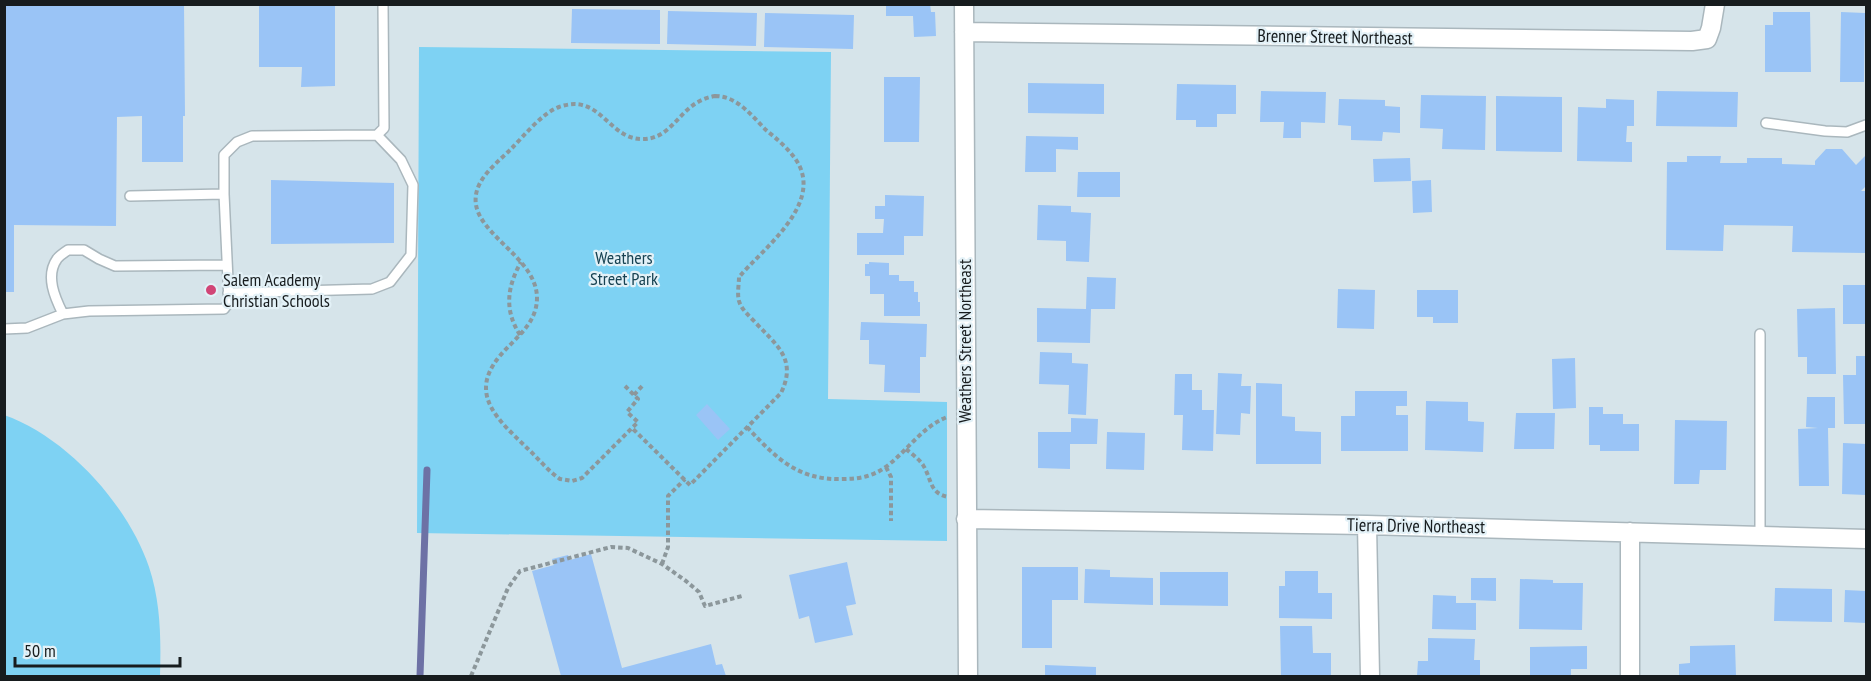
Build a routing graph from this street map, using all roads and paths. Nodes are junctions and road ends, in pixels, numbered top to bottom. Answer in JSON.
{"nodes":[{"id":1,"x":383,"y":4,"type":"edge"},
{"id":2,"x":964,"y":4,"type":"edge"},
{"id":3,"x":1715,"y":4,"type":"edge"},
{"id":4,"x":964,"y":32,"type":"junction"},
{"id":5,"x":1766,"y":123,"type":"dead end"},
{"id":6,"x":1866,"y":125,"type":"edge"},
{"id":7,"x":376,"y":135,"type":"junction"},
{"id":8,"x":224,"y":194,"type":"junction"},
{"id":9,"x":130,"y":196,"type":"dead end"},
{"id":10,"x":521,"y":262,"type":"junction"},
{"id":11,"x":227,"y":265,"type":"junction"},
{"id":12,"x":228,"y":292,"type":"junction"},
{"id":13,"x":63,"y":314,"type":"junction"},
{"id":14,"x":4,"y":329,"type":"edge"},
{"id":15,"x":1760,"y":334,"type":"dead end"},
{"id":16,"x":520,"y":335,"type":"junction"},
{"id":17,"x":643,"y":385,"type":"dead end"},
{"id":18,"x":625,"y":386,"type":"dead end"},
{"id":19,"x":634,"y":395,"type":"junction"},
{"id":20,"x":966,"y":414,"type":"junction"},
{"id":21,"x":747,"y":427,"type":"junction"},
{"id":22,"x":632,"y":428,"type":"junction"},
{"id":23,"x":906,"y":448,"type":"junction"},
{"id":24,"x":886,"y":467,"type":"junction"},
{"id":25,"x":685,"y":479,"type":"junction"},
{"id":26,"x":966,"y":496,"type":"junction"},
{"id":27,"x":966,"y":519,"type":"junction"},
{"id":28,"x":891,"y":521,"type":"dead end"},
{"id":29,"x":1367,"y":525,"type":"junction"},
{"id":30,"x":1630,"y":532,"type":"junction"},
{"id":31,"x":1760,"y":536,"type":"junction"},
{"id":32,"x":1866,"y":539,"type":"edge"},
{"id":33,"x":662,"y":564,"type":"junction"},
{"id":34,"x":742,"y":596,"type":"dead end"},
{"id":35,"x":471,"y":676,"type":"edge"},
{"id":36,"x":968,"y":676,"type":"edge"},
{"id":37,"x":1370,"y":676,"type":"edge"},
{"id":38,"x":1630,"y":676,"type":"edge"}],
"edges":[{"from":1,"to":7,"type":"lane"},
{"from":2,"to":4,"type":"street","name":"Weathers Street Northeast"},
{"from":3,"to":4,"type":"street","name":"Brenner Street Northeast"},
{"from":4,"to":20,"type":"street","name":"Weathers Street Northeast"},
{"from":5,"to":6,"type":"lane"},
{"from":7,"to":8,"type":"lane"},
{"from":7,"to":12,"type":"lane"},
{"from":8,"to":9,"type":"lane"},
{"from":8,"to":11,"type":"lane"},
{"from":10,"to":16,"type":"path"},
{"from":10,"to":16,"type":"path"},
{"from":10,"to":21,"type":"path"},
{"from":11,"to":12,"type":"lane"},
{"from":11,"to":13,"type":"lane"},
{"from":12,"to":13,"type":"lane"},
{"from":13,"to":14,"type":"lane"},
{"from":15,"to":31,"type":"lane"},
{"from":16,"to":22,"type":"path"},
{"from":17,"to":19,"type":"path"},
{"from":18,"to":19,"type":"path"},
{"from":19,"to":22,"type":"path"},
{"from":20,"to":23,"type":"path"},
{"from":20,"to":26,"type":"street","name":"Weathers Street Northeast"},
{"from":21,"to":24,"type":"path"},
{"from":21,"to":25,"type":"path"},
{"from":22,"to":25,"type":"path"},
{"from":23,"to":24,"type":"path"},
{"from":23,"to":26,"type":"path"},
{"from":24,"to":28,"type":"path"},
{"from":25,"to":33,"type":"path"},
{"from":26,"to":27,"type":"street","name":"Weathers Street Northeast"},
{"from":27,"to":29,"type":"street","name":"Tierra Drive Northeast"},
{"from":27,"to":36,"type":"street","name":"Weathers Street Northeast"},
{"from":29,"to":30,"type":"street","name":"Tierra Drive Northeast"},
{"from":29,"to":37,"type":"street"},
{"from":30,"to":31,"type":"street","name":"Tierra Drive Northeast"},
{"from":30,"to":38,"type":"street"},
{"from":31,"to":32,"type":"street","name":"Tierra Drive Northeast"},
{"from":33,"to":34,"type":"path"},
{"from":33,"to":35,"type":"path"}]}
